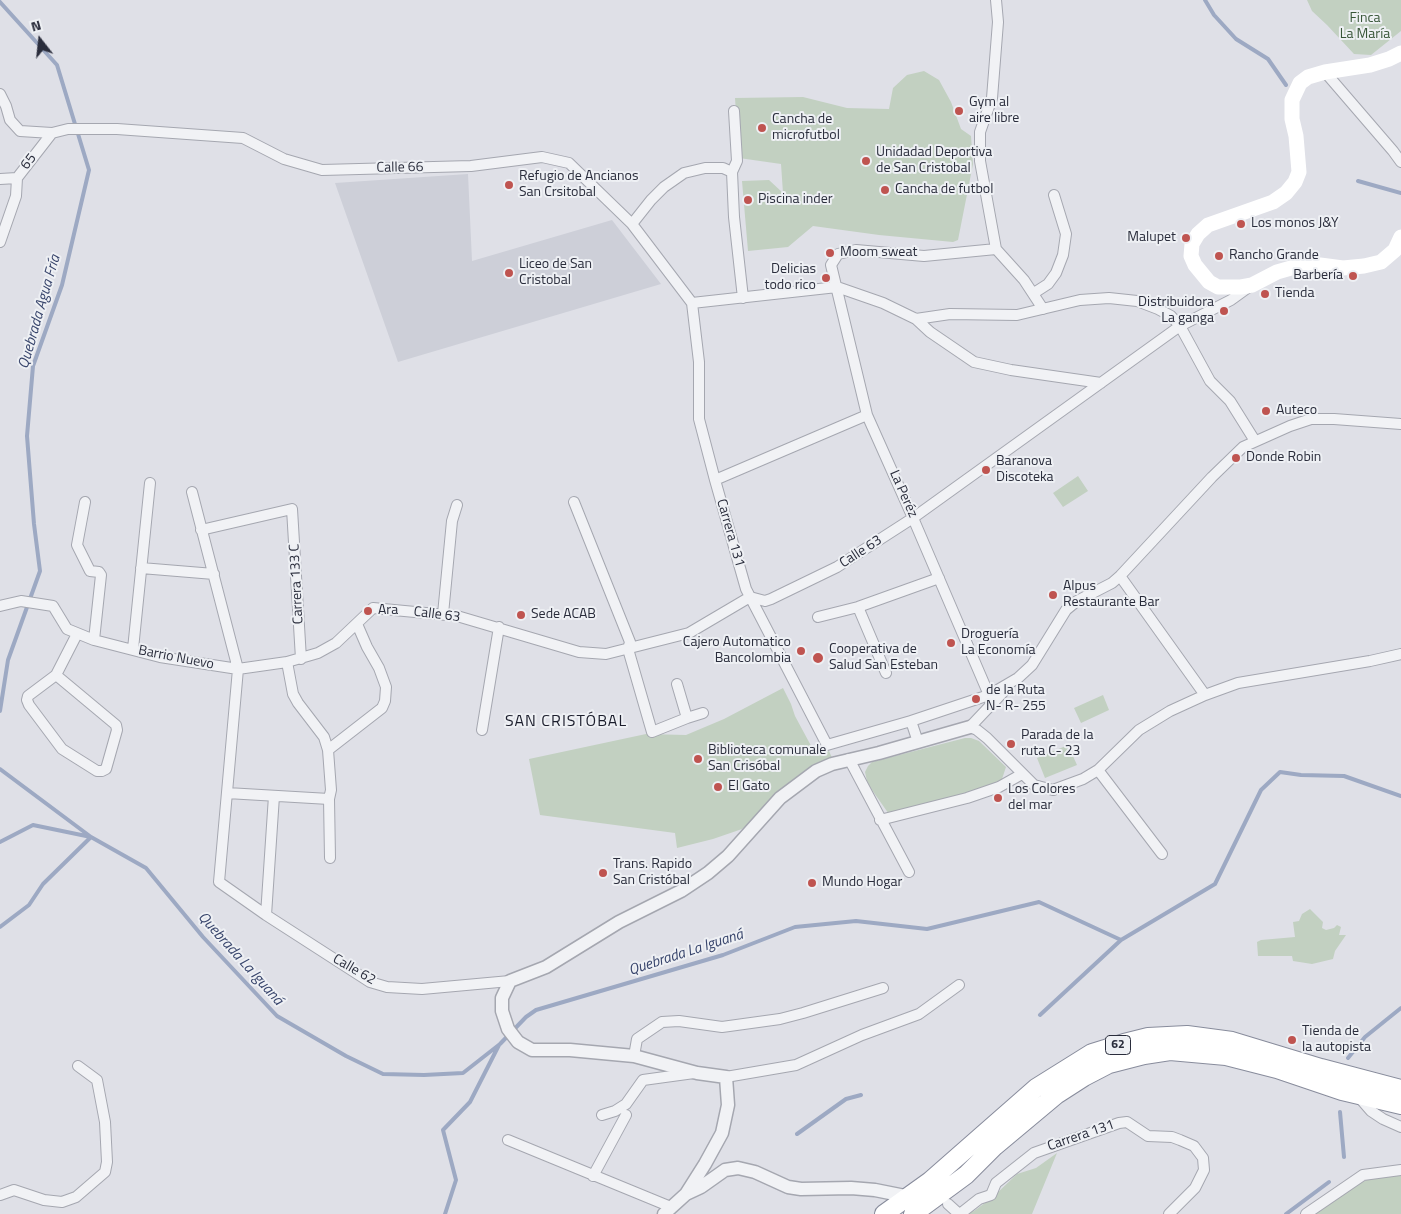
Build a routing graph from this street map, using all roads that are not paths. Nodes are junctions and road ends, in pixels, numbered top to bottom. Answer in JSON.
{"nodes":[{"id":1,"x":996,"y":0,"type":"edge"},
{"id":2,"x":1401,"y":54,"type":"edge"},
{"id":3,"x":1325,"y":72,"type":"junction"},
{"id":4,"x":0,"y":94,"type":"edge"},
{"id":5,"x":734,"y":111,"type":"dead end"},
{"id":6,"x":52,"y":133,"type":"junction"},
{"id":7,"x":1401,"y":162,"type":"edge"},
{"id":8,"x":732,"y":172,"type":"junction"},
{"id":9,"x":17,"y":178,"type":"junction"},
{"id":10,"x":0,"y":179,"type":"edge"},
{"id":11,"x":1054,"y":195,"type":"dead end"},
{"id":12,"x":632,"y":224,"type":"junction"},
{"id":13,"x":1401,"y":237,"type":"edge"},
{"id":14,"x":0,"y":242,"type":"edge"},
{"id":15,"x":996,"y":249,"type":"junction"},
{"id":16,"x":1252,"y":285,"type":"junction"},
{"id":17,"x":837,"y":288,"type":"junction"},
{"id":18,"x":1034,"y":293,"type":"junction"},
{"id":19,"x":743,"y":298,"type":"junction"},
{"id":20,"x":692,"y":302,"type":"junction"},
{"id":21,"x":1043,"y":309,"type":"junction"},
{"id":22,"x":916,"y":318,"type":"junction"},
{"id":23,"x":1180,"y":326,"type":"junction"},
{"id":24,"x":1101,"y":383,"type":"junction"},
{"id":25,"x":868,"y":415,"type":"junction"},
{"id":26,"x":1401,"y":424,"type":"edge"},
{"id":27,"x":1255,"y":441,"type":"junction"},
{"id":28,"x":715,"y":480,"type":"junction"},
{"id":29,"x":150,"y":483,"type":"dead end"},
{"id":30,"x":192,"y":492,"type":"dead end"},
{"id":31,"x":85,"y":502,"type":"dead end"},
{"id":32,"x":574,"y":502,"type":"dead end"},
{"id":33,"x":457,"y":505,"type":"dead end"},
{"id":34,"x":914,"y":518,"type":"junction"},
{"id":35,"x":201,"y":530,"type":"junction"},
{"id":36,"x":141,"y":568,"type":"junction"},
{"id":37,"x":214,"y":574,"type":"junction"},
{"id":38,"x":1120,"y":576,"type":"junction"},
{"id":39,"x":939,"y":578,"type":"junction"},
{"id":40,"x":750,"y":597,"type":"junction"},
{"id":41,"x":0,"y":606,"type":"edge"},
{"id":42,"x":858,"y":607,"type":"junction"},
{"id":43,"x":374,"y":608,"type":"joint"},
{"id":44,"x":443,"y":614,"type":"junction"},
{"id":45,"x":818,"y":617,"type":"dead end"},
{"id":46,"x":357,"y":624,"type":"junction"},
{"id":47,"x":499,"y":628,"type":"junction"},
{"id":48,"x":77,"y":634,"type":"junction"},
{"id":49,"x":94,"y":640,"type":"junction"},
{"id":50,"x":133,"y":649,"type":"junction"},
{"id":51,"x":628,"y":649,"type":"junction"},
{"id":52,"x":1401,"y":654,"type":"edge"},
{"id":53,"x":301,"y":659,"type":"junction"},
{"id":54,"x":287,"y":662,"type":"junction"},
{"id":55,"x":238,"y":669,"type":"junction"},
{"id":56,"x":886,"y":673,"type":"dead end"},
{"id":57,"x":56,"y":675,"type":"junction"},
{"id":58,"x":1018,"y":678,"type":"junction"},
{"id":59,"x":677,"y":684,"type":"dead end"},
{"id":60,"x":1205,"y":694,"type":"junction"},
{"id":61,"x":988,"y":695,"type":"junction"},
{"id":62,"x":703,"y":712,"type":"dead end"},
{"id":63,"x":686,"y":718,"type":"junction"},
{"id":64,"x":911,"y":721,"type":"junction"},
{"id":65,"x":970,"y":726,"type":"junction"},
{"id":66,"x":482,"y":730,"type":"dead end"},
{"id":67,"x":918,"y":742,"type":"junction"},
{"id":68,"x":328,"y":750,"type":"junction"},
{"id":69,"x":848,"y":759,"type":"junction"},
{"id":70,"x":1098,"y":770,"type":"junction"},
{"id":71,"x":1022,"y":774,"type":"junction"},
{"id":72,"x":227,"y":793,"type":"junction"},
{"id":73,"x":274,"y":796,"type":"junction"},
{"id":74,"x":330,"y":799,"type":"junction"},
{"id":75,"x":880,"y":820,"type":"junction"},
{"id":76,"x":1162,"y":854,"type":"dead end"},
{"id":77,"x":330,"y":858,"type":"dead end"},
{"id":78,"x":909,"y":872,"type":"dead end"},
{"id":79,"x":266,"y":915,"type":"junction"},
{"id":80,"x":510,"y":981,"type":"junction"},
{"id":81,"x":959,"y":984,"type":"dead end"},
{"id":82,"x":883,"y":988,"type":"dead end"},
{"id":83,"x":634,"y":1056,"type":"junction"},
{"id":84,"x":78,"y":1066,"type":"dead end"},
{"id":85,"x":698,"y":1073,"type":"junction"},
{"id":86,"x":726,"y":1077,"type":"junction"},
{"id":87,"x":1401,"y":1089,"type":"edge"},
{"id":88,"x":1357,"y":1095,"type":"junction"},
{"id":89,"x":1401,"y":1105,"type":"edge"},
{"id":90,"x":602,"y":1115,"type":"dead end"},
{"id":91,"x":626,"y":1115,"type":"dead end"},
{"id":92,"x":1401,"y":1127,"type":"edge"},
{"id":93,"x":508,"y":1140,"type":"dead end"},
{"id":94,"x":1401,"y":1170,"type":"edge"},
{"id":95,"x":593,"y":1176,"type":"junction"},
{"id":96,"x":686,"y":1194,"type":"junction"},
{"id":97,"x":0,"y":1195,"type":"edge"},
{"id":98,"x":910,"y":1197,"type":"junction"},
{"id":99,"x":948,"y":1204,"type":"dead end"},
{"id":100,"x":668,"y":1211,"type":"edge"},
{"id":101,"x":884,"y":1214,"type":"edge"},
{"id":102,"x":914,"y":1214,"type":"edge"},
{"id":103,"x":960,"y":1214,"type":"edge"},
{"id":104,"x":1169,"y":1214,"type":"edge"},
{"id":105,"x":1306,"y":1214,"type":"edge"}],
"edges":[{"from":1,"to":15,"type":"street"},
{"from":2,"to":3,"type":"main road"},
{"from":3,"to":7,"type":"street"},
{"from":3,"to":16,"type":"main road"},
{"from":4,"to":6,"type":"street","name":"Calle 66"},
{"from":5,"to":8,"type":"street"},
{"from":6,"to":9,"type":"street","name":"65"},
{"from":6,"to":12,"type":"street","name":"Calle 66"},
{"from":8,"to":12,"type":"street"},
{"from":8,"to":19,"type":"street"},
{"from":9,"to":10,"type":"street","name":"65"},
{"from":9,"to":14,"type":"street"},
{"from":11,"to":18,"type":"street"},
{"from":12,"to":20,"type":"street","name":"Calle 66"},
{"from":13,"to":16,"type":"main road"},
{"from":15,"to":17,"type":"street","name":"La Peréz"},
{"from":15,"to":18,"type":"street"},
{"from":16,"to":23,"type":"street","name":"Calle 63"},
{"from":17,"to":19,"type":"street"},
{"from":17,"to":22,"type":"street"},
{"from":17,"to":25,"type":"street","name":"La Peréz"},
{"from":18,"to":21,"type":"street"},
{"from":19,"to":20,"type":"street"},
{"from":20,"to":28,"type":"street","name":"Carrera 131"},
{"from":21,"to":22,"type":"street"},
{"from":21,"to":23,"type":"street"},
{"from":22,"to":24,"type":"street"},
{"from":23,"to":24,"type":"street","name":"Calle 63"},
{"from":23,"to":27,"type":"street"},
{"from":24,"to":34,"type":"street","name":"Calle 63"},
{"from":25,"to":28,"type":"street"},
{"from":25,"to":34,"type":"street","name":"La Peréz"},
{"from":26,"to":27,"type":"street"},
{"from":27,"to":38,"type":"street"},
{"from":28,"to":40,"type":"street","name":"Carrera 131"},
{"from":29,"to":36,"type":"street"},
{"from":30,"to":35,"type":"street"},
{"from":31,"to":49,"type":"street"},
{"from":32,"to":51,"type":"street"},
{"from":33,"to":44,"type":"street"},
{"from":34,"to":39,"type":"street","name":"La Peréz"},
{"from":34,"to":40,"type":"street","name":"Calle 63"},
{"from":35,"to":37,"type":"street"},
{"from":35,"to":53,"type":"street","name":"Carrera 133 C"},
{"from":36,"to":37,"type":"street"},
{"from":36,"to":50,"type":"street"},
{"from":37,"to":55,"type":"street"},
{"from":38,"to":58,"type":"street"},
{"from":38,"to":60,"type":"street"},
{"from":39,"to":42,"type":"street"},
{"from":39,"to":61,"type":"street","name":"La Peréz"},
{"from":40,"to":51,"type":"street","name":"Calle 63"},
{"from":40,"to":64,"type":"street","name":"Carrera 131"},
{"from":41,"to":48,"type":"street","name":"Barrio Nuevo"},
{"from":42,"to":45,"type":"street"},
{"from":42,"to":56,"type":"street"},
{"from":43,"to":44,"type":"street","name":"Calle 63"},
{"from":43,"to":46,"type":"street","name":"Barrio Nuevo"},
{"from":44,"to":47,"type":"street","name":"Calle 63"},
{"from":46,"to":53,"type":"street","name":"Barrio Nuevo"},
{"from":46,"to":68,"type":"street"},
{"from":47,"to":51,"type":"street","name":"Calle 63"},
{"from":47,"to":66,"type":"street"},
{"from":48,"to":49,"type":"street","name":"Barrio Nuevo"},
{"from":48,"to":57,"type":"street"},
{"from":49,"to":50,"type":"street","name":"Barrio Nuevo"},
{"from":50,"to":55,"type":"street","name":"Barrio Nuevo"},
{"from":51,"to":63,"type":"street"},
{"from":52,"to":60,"type":"street"},
{"from":53,"to":54,"type":"street","name":"Barrio Nuevo"},
{"from":54,"to":55,"type":"street","name":"Barrio Nuevo"},
{"from":54,"to":68,"type":"street"},
{"from":55,"to":72,"type":"street"},
{"from":57,"to":57,"type":"street"},
{"from":58,"to":61,"type":"street"},
{"from":58,"to":65,"type":"street"},
{"from":59,"to":63,"type":"street"},
{"from":60,"to":70,"type":"street"},
{"from":61,"to":64,"type":"street"},
{"from":62,"to":63,"type":"street"},
{"from":64,"to":67,"type":"street"},
{"from":65,"to":67,"type":"street"},
{"from":65,"to":71,"type":"street"},
{"from":67,"to":69,"type":"street"},
{"from":68,"to":74,"type":"street"},
{"from":69,"to":75,"type":"street"},
{"from":69,"to":80,"type":"street"},
{"from":70,"to":71,"type":"street"},
{"from":70,"to":76,"type":"street"},
{"from":71,"to":75,"type":"street"},
{"from":72,"to":73,"type":"street"},
{"from":72,"to":79,"type":"street","name":"Calle 62"},
{"from":73,"to":74,"type":"street"},
{"from":73,"to":79,"type":"street"},
{"from":74,"to":77,"type":"street"},
{"from":75,"to":78,"type":"street"},
{"from":79,"to":80,"type":"street","name":"Calle 62"},
{"from":80,"to":83,"type":"street"},
{"from":81,"to":86,"type":"street"},
{"from":82,"to":83,"type":"street"},
{"from":83,"to":85,"type":"street"},
{"from":84,"to":97,"type":"street"},
{"from":85,"to":86,"type":"street"},
{"from":85,"to":90,"type":"street"},
{"from":86,"to":96,"type":"street"},
{"from":87,"to":98,"type":"highway","number":"62"},
{"from":88,"to":89,"type":"highway","number":"62"},
{"from":88,"to":92,"type":"street"},
{"from":88,"to":102,"type":"highway","number":"62"},
{"from":91,"to":95,"type":"street"},
{"from":93,"to":95,"type":"street"},
{"from":94,"to":105,"type":"street"},
{"from":95,"to":100,"type":"street"},
{"from":96,"to":98,"type":"street"},
{"from":96,"to":100,"type":"street"},
{"from":98,"to":101,"type":"highway","number":"62"},
{"from":99,"to":103,"type":"street","name":"Carrera 131"},
{"from":103,"to":104,"type":"street","name":"Carrera 131"}]}
